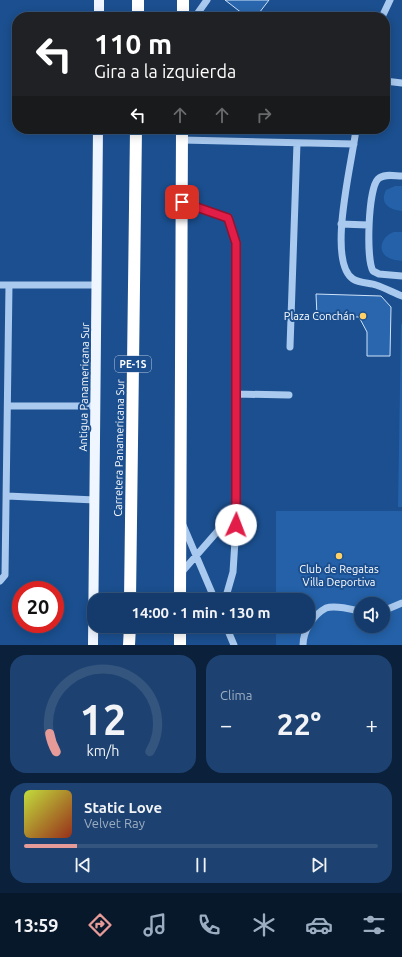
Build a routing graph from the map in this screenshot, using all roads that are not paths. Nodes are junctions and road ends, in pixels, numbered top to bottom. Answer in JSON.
{"nodes":[{"id":1,"x":99,"y":0,"type":"edge"},
{"id":2,"x":138,"y":0,"type":"edge"},
{"id":3,"x":184,"y":0,"type":"edge"},
{"id":4,"x":207,"y":0,"type":"edge"},
{"id":5,"x":390,"y":0,"type":"edge"},
{"id":6,"x":99,"y":12,"type":"edge"},
{"id":7,"x":138,"y":12,"type":"edge"},
{"id":8,"x":183,"y":12,"type":"edge"},
{"id":9,"x":199,"y":12,"type":"edge"},
{"id":10,"x":384,"y":12,"type":"edge"},
{"id":11,"x":390,"y":82,"type":"edge"},
{"id":12,"x":402,"y":83,"type":"edge"},
{"id":13,"x":98,"y":134,"type":"edge"},
{"id":14,"x":136,"y":134,"type":"edge"},
{"id":15,"x":182,"y":134,"type":"edge"},
{"id":16,"x":355,"y":134,"type":"edge"},
{"id":17,"x":297,"y":143,"type":"junction"},
{"id":18,"x":354,"y":144,"type":"junction"},
{"id":19,"x":402,"y":176,"type":"edge"},
{"id":20,"x":182,"y":202,"type":"junction"},
{"id":21,"x":341,"y":224,"type":"junction"},
{"id":22,"x":368,"y":225,"type":"junction"},
{"id":23,"x":402,"y":276,"type":"edge"},
{"id":24,"x":0,"y":285,"type":"edge"},
{"id":25,"x":9,"y":285,"type":"junction"},
{"id":26,"x":97,"y":285,"type":"junction"},
{"id":27,"x":402,"y":296,"type":"edge"},
{"id":28,"x":290,"y":348,"type":"dead end"},
{"id":29,"x":236,"y":394,"type":"junction"},
{"id":30,"x":289,"y":395,"type":"dead end"},
{"id":31,"x":8,"y":406,"type":"junction"},
{"id":32,"x":96,"y":406,"type":"junction"},
{"id":33,"x":7,"y":496,"type":"junction"},
{"id":34,"x":95,"y":500,"type":"junction"},
{"id":35,"x":237,"y":509,"type":"junction"},
{"id":36,"x":181,"y":520,"type":"junction"},
{"id":37,"x":196,"y":555,"type":"junction"},
{"id":38,"x":180,"y":573,"type":"junction"},
{"id":39,"x":0,"y":581,"type":"edge"},
{"id":40,"x":130,"y":593,"type":"edge"},
{"id":41,"x":180,"y":593,"type":"edge"},
{"id":42,"x":212,"y":593,"type":"edge"},
{"id":43,"x":227,"y":593,"type":"edge"},
{"id":44,"x":402,"y":603,"type":"edge"},
{"id":45,"x":390,"y":608,"type":"edge"},
{"id":46,"x":354,"y":610,"type":"edge"},
{"id":47,"x":130,"y":633,"type":"edge"},
{"id":48,"x":180,"y":633,"type":"edge"},
{"id":49,"x":229,"y":633,"type":"edge"},
{"id":50,"x":93,"y":645,"type":"edge"},
{"id":51,"x":129,"y":645,"type":"edge"},
{"id":52,"x":180,"y":645,"type":"edge"},
{"id":53,"x":234,"y":645,"type":"edge"},
{"id":54,"x":303,"y":645,"type":"edge"}],
"edges":[{"from":1,"to":6,"type":"main road"},
{"from":2,"to":7,"type":"highway"},
{"from":3,"to":8,"type":"highway"},
{"from":4,"to":9,"type":"street"},
{"from":5,"to":10,"type":"street"},
{"from":11,"to":12,"type":"street"},
{"from":13,"to":26,"type":"main road","name":"Antigua Panamericana Sur"},
{"from":14,"to":40,"type":"highway","name":"Carretera Panamericana Sur","number":"PE-1S"},
{"from":15,"to":17,"type":"street"},
{"from":15,"to":20,"type":"highway"},
{"from":16,"to":18,"type":"street"},
{"from":17,"to":18,"type":"street"},
{"from":17,"to":28,"type":"street"},
{"from":18,"to":21,"type":"street"},
{"from":19,"to":22,"type":"street"},
{"from":20,"to":29,"type":"street"},
{"from":20,"to":36,"type":"highway"},
{"from":21,"to":22,"type":"street"},
{"from":21,"to":27,"type":"street"},
{"from":22,"to":23,"type":"street"},
{"from":24,"to":25,"type":"street"},
{"from":25,"to":26,"type":"street"},
{"from":25,"to":31,"type":"street"},
{"from":26,"to":32,"type":"main road","name":"Antigua Panamericana Sur"},
{"from":29,"to":30,"type":"street"},
{"from":29,"to":35,"type":"street"},
{"from":31,"to":32,"type":"street"},
{"from":31,"to":33,"type":"street"},
{"from":32,"to":34,"type":"main road","name":"Antigua Panamericana Sur"},
{"from":33,"to":34,"type":"street"},
{"from":33,"to":39,"type":"street"},
{"from":34,"to":50,"type":"main road","name":"Antigua Panamericana Sur"},
{"from":35,"to":37,"type":"street"},
{"from":35,"to":43,"type":"street"},
{"from":36,"to":37,"type":"street"},
{"from":36,"to":38,"type":"highway"},
{"from":37,"to":38,"type":"street"},
{"from":37,"to":42,"type":"street"},
{"from":38,"to":41,"type":"highway"},
{"from":44,"to":45,"type":"street"},
{"from":46,"to":54,"type":"street"},
{"from":47,"to":51,"type":"highway"},
{"from":48,"to":52,"type":"highway"},
{"from":49,"to":53,"type":"street"}]}
